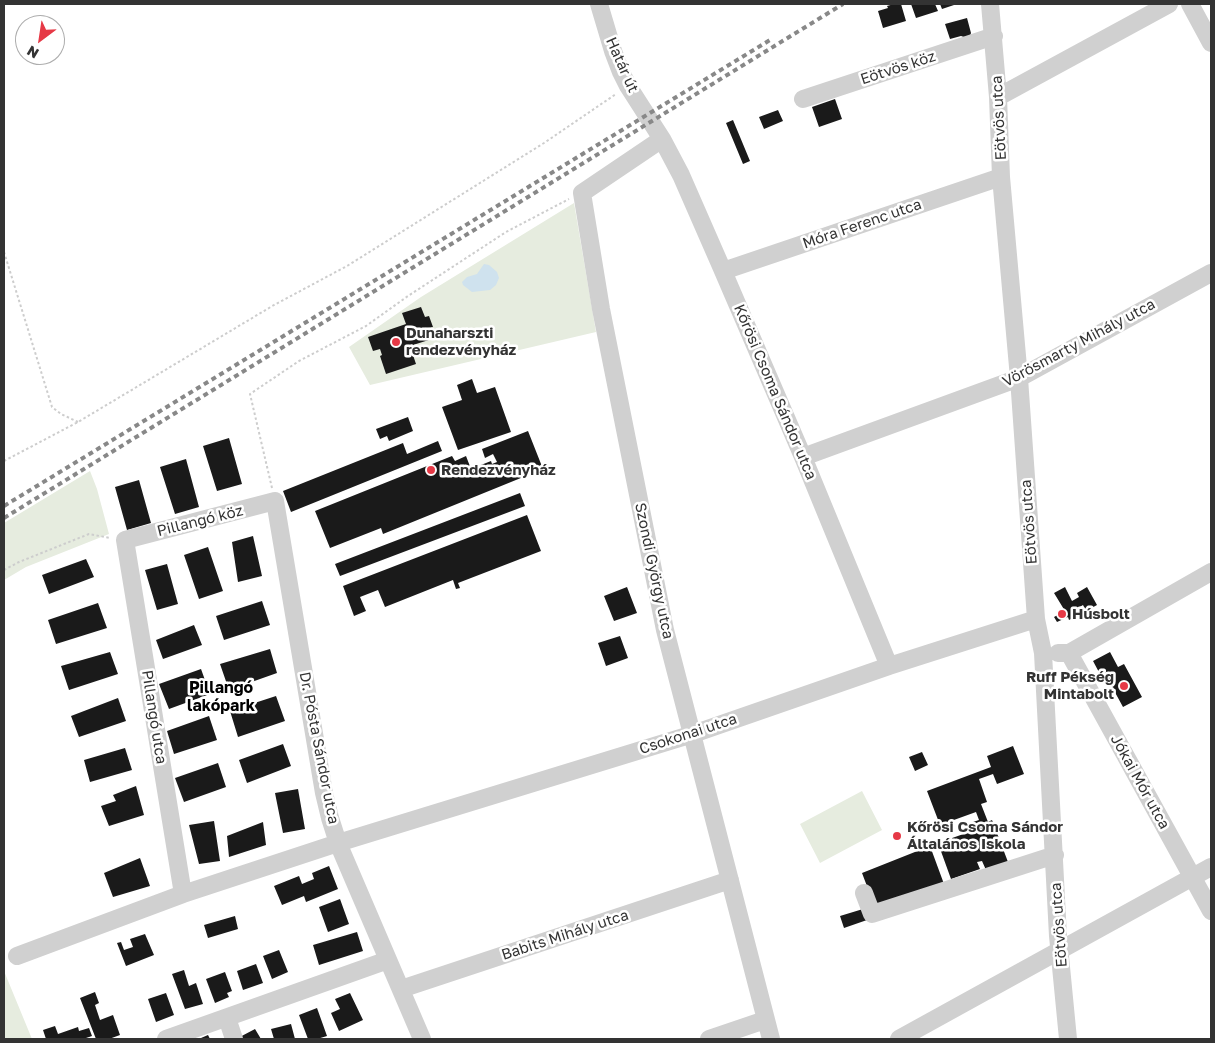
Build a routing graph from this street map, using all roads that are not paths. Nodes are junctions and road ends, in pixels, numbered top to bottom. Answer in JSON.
{"nodes":[{"id":1,"x":598,"y":4,"type":"edge"},
{"id":2,"x":990,"y":4,"type":"edge"},
{"id":3,"x":1169,"y":4,"type":"edge"},
{"id":4,"x":1190,"y":4,"type":"edge"},
{"id":5,"x":994,"y":36,"type":"junction"},
{"id":6,"x":1211,"y":43,"type":"edge"},
{"id":7,"x":998,"y":97,"type":"junction"},
{"id":8,"x":803,"y":99,"type":"dead end"},
{"id":9,"x":653,"y":122,"type":"joint"},
{"id":10,"x":662,"y":139,"type":"junction"},
{"id":11,"x":1002,"y":177,"type":"junction"},
{"id":12,"x":723,"y":271,"type":"junction"},
{"id":13,"x":1211,"y":272,"type":"edge"},
{"id":14,"x":1020,"y":378,"type":"junction"},
{"id":15,"x":803,"y":457,"type":"junction"},
{"id":16,"x":275,"y":502,"type":"joint"},
{"id":17,"x":125,"y":540,"type":"joint"},
{"id":18,"x":1211,"y":572,"type":"edge"},
{"id":19,"x":1036,"y":619,"type":"junction"},
{"id":20,"x":1043,"y":653,"type":"junction"},
{"id":21,"x":1069,"y":653,"type":"junction"},
{"id":22,"x":889,"y":666,"type":"junction"},
{"id":23,"x":693,"y":734,"type":"junction"},
{"id":24,"x":338,"y":843,"type":"junction"},
{"id":25,"x":1054,"y":856,"type":"junction"},
{"id":26,"x":1211,"y":867,"type":"edge"},
{"id":27,"x":1192,"y":877,"type":"junction"},
{"id":28,"x":730,"y":880,"type":"junction"},
{"id":29,"x":864,"y":893,"type":"dead end"},
{"id":30,"x":183,"y":894,"type":"junction"},
{"id":31,"x":1211,"y":911,"type":"edge"},
{"id":32,"x":1060,"y":951,"type":"junction"},
{"id":33,"x":17,"y":956,"type":"dead end"},
{"id":34,"x":388,"y":960,"type":"junction"},
{"id":35,"x":401,"y":989,"type":"junction"},
{"id":36,"x":227,"y":1018,"type":"junction"},
{"id":37,"x":765,"y":1020,"type":"junction"},
{"id":38,"x":166,"y":1039,"type":"edge"},
{"id":39,"x":234,"y":1039,"type":"edge"},
{"id":40,"x":422,"y":1039,"type":"edge"},
{"id":41,"x":709,"y":1039,"type":"edge"},
{"id":42,"x":771,"y":1039,"type":"edge"},
{"id":43,"x":899,"y":1039,"type":"edge"},
{"id":44,"x":1068,"y":1039,"type":"edge"}],
"edges":[{"from":1,"to":9,"type":"street","name":"Határ út"},
{"from":2,"to":5,"type":"street","name":"Eötvös utca"},
{"from":3,"to":7,"type":"street"},
{"from":4,"to":6,"type":"street"},
{"from":5,"to":7,"type":"street","name":"Eötvös utca"},
{"from":5,"to":8,"type":"street","name":"Eötvös köz"},
{"from":7,"to":11,"type":"street","name":"Eötvös utca"},
{"from":9,"to":10,"type":"street","name":"Kőrösi Csoma Sándor utca"},
{"from":10,"to":12,"type":"street","name":"Kőrösi Csoma Sándor utca"},
{"from":10,"to":23,"type":"street","name":"Szondi György utca"},
{"from":11,"to":12,"type":"street","name":"Móra Ferenc utca"},
{"from":11,"to":14,"type":"street","name":"Eötvös utca"},
{"from":12,"to":15,"type":"street","name":"Kőrösi Csoma Sándor utca"},
{"from":13,"to":14,"type":"street","name":"Vörösmarty Mihály utca"},
{"from":14,"to":15,"type":"street","name":"Vörösmarty Mihály utca"},
{"from":14,"to":19,"type":"street","name":"Eötvös utca"},
{"from":15,"to":22,"type":"street","name":"Kőrösi Csoma Sándor utca"},
{"from":16,"to":17,"type":"street","name":"Pillangó köz"},
{"from":16,"to":24,"type":"street","name":"Dr. Pósta Sándor utca"},
{"from":17,"to":30,"type":"street","name":"Pillangó utca"},
{"from":18,"to":21,"type":"street"},
{"from":19,"to":20,"type":"street","name":"Eötvös utca"},
{"from":19,"to":22,"type":"street","name":"Csokonai utca"},
{"from":20,"to":21,"type":"street"},
{"from":20,"to":25,"type":"street","name":"Eötvös utca"},
{"from":21,"to":27,"type":"street","name":"Jókai Mór utca"},
{"from":22,"to":23,"type":"street","name":"Csokonai utca"},
{"from":23,"to":24,"type":"street","name":"Csokonai utca"},
{"from":23,"to":28,"type":"street","name":"Szondi György utca"},
{"from":24,"to":30,"type":"street","name":"Csokonai utca"},
{"from":24,"to":34,"type":"street","name":"Dr. Pósta Sándor utca"},
{"from":25,"to":29,"type":"street"},
{"from":25,"to":32,"type":"street","name":"Eötvös utca"},
{"from":26,"to":27,"type":"street"},
{"from":27,"to":31,"type":"street","name":"Jókai Mór utca"},
{"from":27,"to":32,"type":"street"},
{"from":28,"to":35,"type":"street","name":"Babits Mihály utca"},
{"from":28,"to":37,"type":"street","name":"Szondi György utca"},
{"from":30,"to":33,"type":"street","name":"Csokonai utca"},
{"from":32,"to":43,"type":"street"},
{"from":32,"to":44,"type":"street","name":"Eötvös utca"},
{"from":34,"to":35,"type":"street","name":"Dr. Pósta Sándor utca"},
{"from":34,"to":36,"type":"street"},
{"from":35,"to":40,"type":"street","name":"Dr. Pósta Sándor utca"},
{"from":36,"to":38,"type":"street"},
{"from":36,"to":39,"type":"street"},
{"from":37,"to":41,"type":"street"},
{"from":37,"to":42,"type":"street","name":"Szondi György utca"}]}
